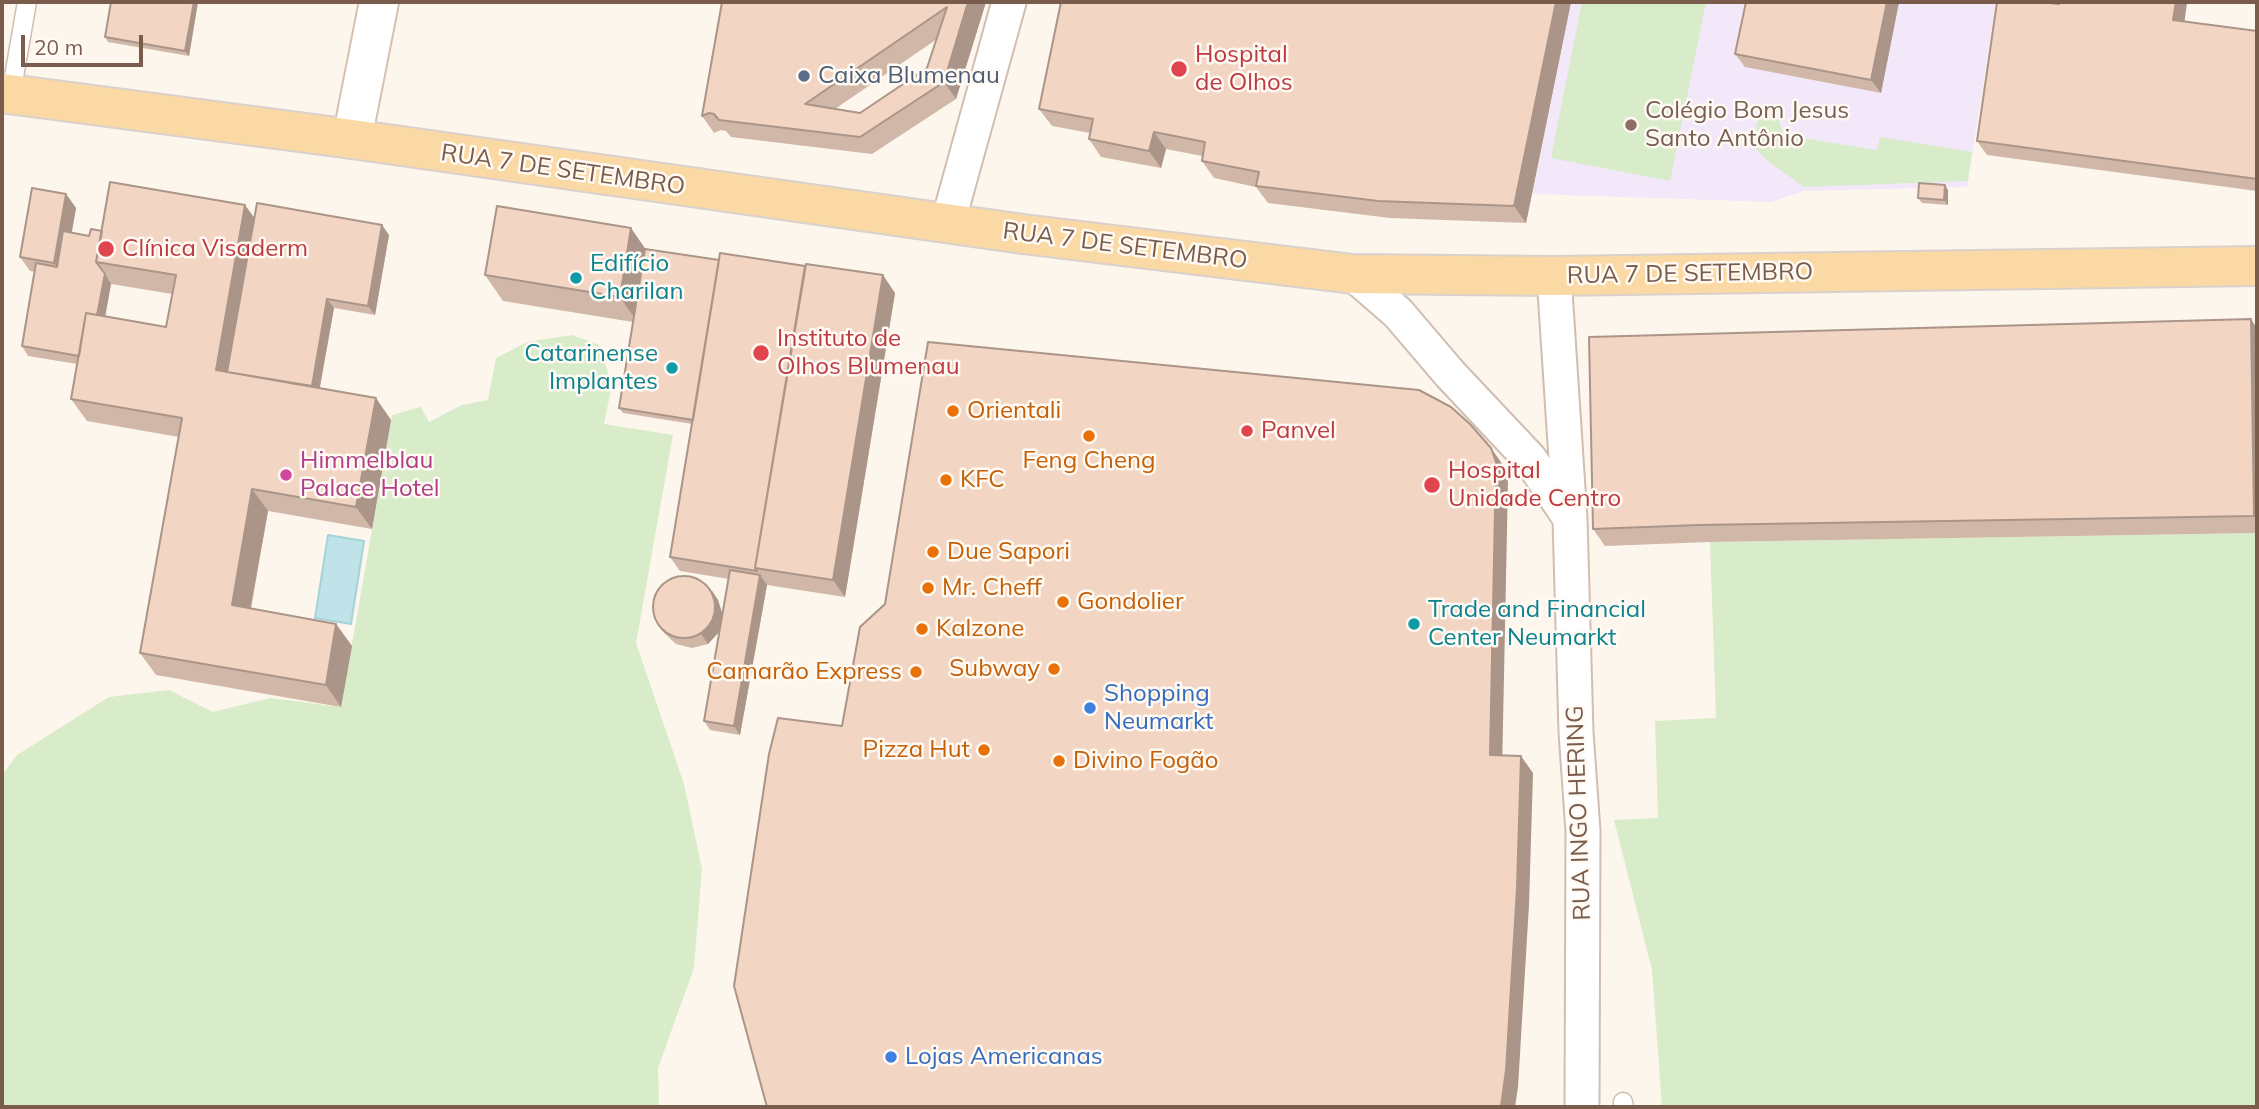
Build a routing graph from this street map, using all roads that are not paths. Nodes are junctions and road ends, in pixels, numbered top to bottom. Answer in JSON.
{"nodes":[{"id":1,"x":27,"y":2,"type":"edge"},
{"id":2,"x":379,"y":2,"type":"edge"},
{"id":3,"x":1009,"y":2,"type":"edge"},
{"id":4,"x":6,"y":93,"type":"edge"},
{"id":5,"x":352,"y":139,"type":"junction"},
{"id":6,"x":948,"y":222,"type":"junction"},
{"id":7,"x":2257,"y":266,"type":"edge"},
{"id":8,"x":1353,"y":274,"type":"junction"},
{"id":9,"x":1554,"y":276,"type":"junction"},
{"id":10,"x":1570,"y":519,"type":"junction"},
{"id":11,"x":1582,"y":1107,"type":"edge"}],
"edges":[{"from":1,"to":4,"type":"lane"},
{"from":2,"to":5,"type":"street"},
{"from":3,"to":6,"type":"street"},
{"from":4,"to":5,"type":"main road","name":"RUA 7 DE SETEMBRO"},
{"from":5,"to":6,"type":"main road","name":"RUA 7 DE SETEMBRO"},
{"from":6,"to":8,"type":"main road","name":"RUA 7 DE SETEMBRO"},
{"from":7,"to":9,"type":"main road","name":"RUA 7 DE SETEMBRO"},
{"from":8,"to":9,"type":"main road","name":"RUA 7 DE SETEMBRO"},
{"from":8,"to":10,"type":"street"},
{"from":9,"to":10,"type":"street","name":"RUA INGO HERING"},
{"from":10,"to":11,"type":"street","name":"RUA INGO HERING"}]}
